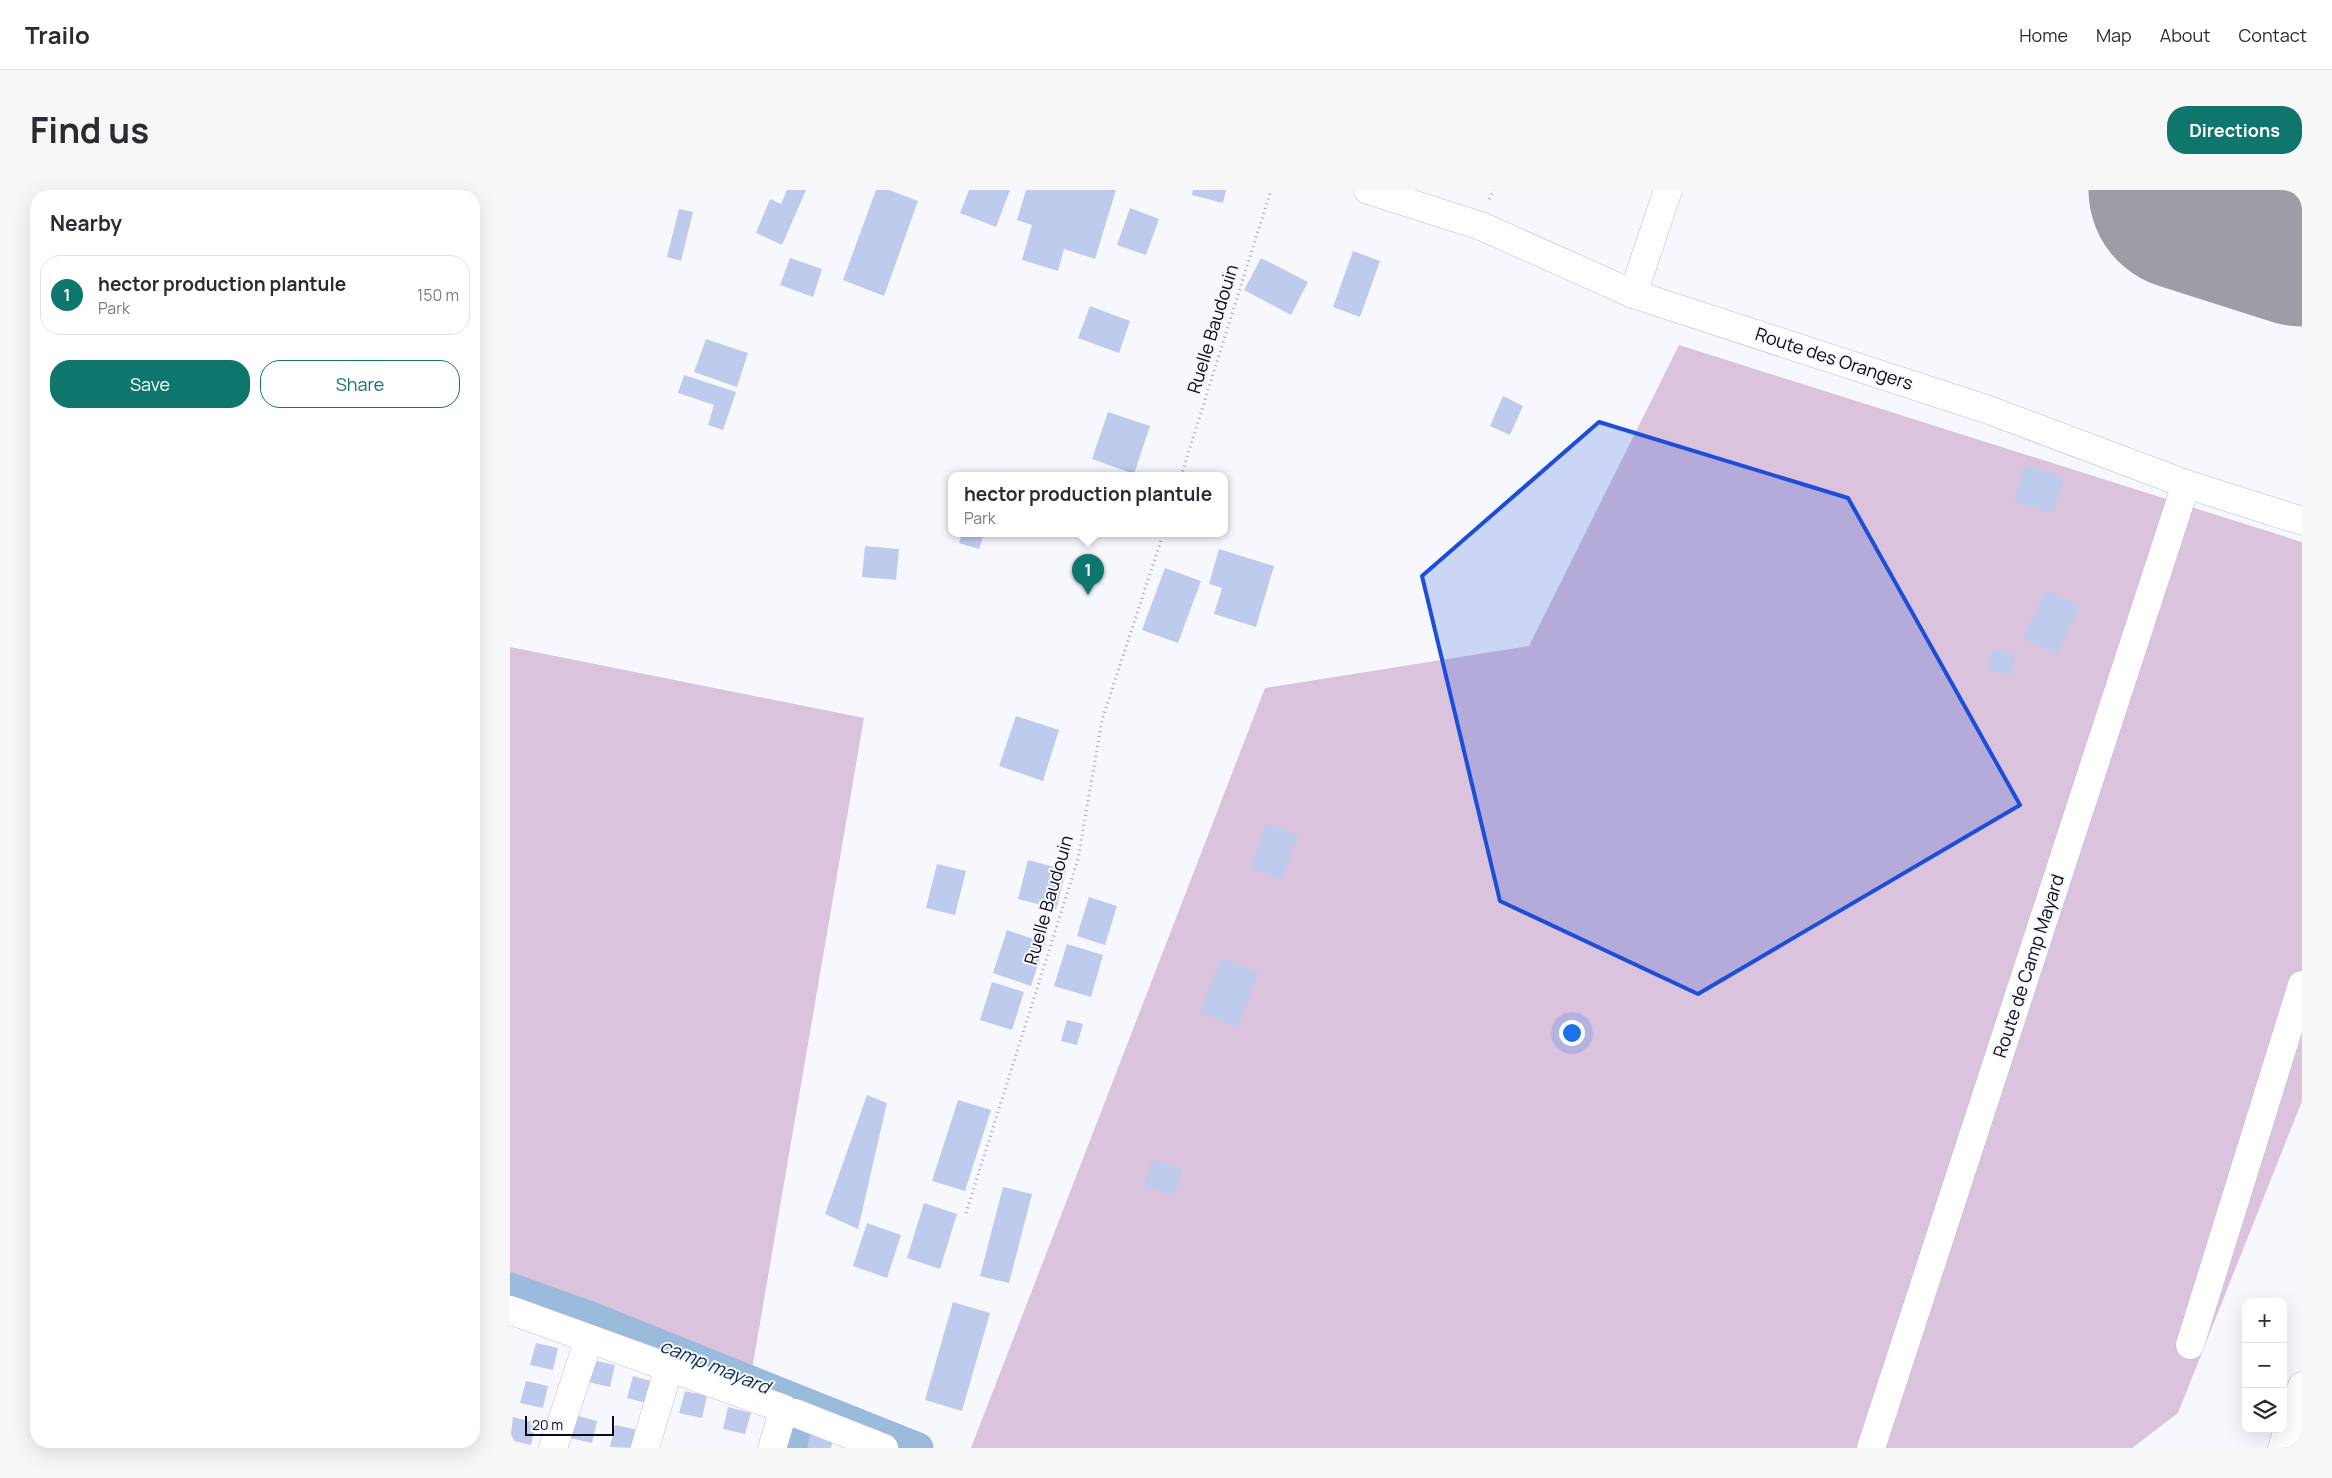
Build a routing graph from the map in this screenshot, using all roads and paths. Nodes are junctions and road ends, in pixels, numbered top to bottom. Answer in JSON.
{"nodes":[{"id":1,"x":1271,"y":190,"type":"edge"},
{"id":2,"x":1368,"y":190,"type":"edge"},
{"id":3,"x":1668,"y":190,"type":"edge"},
{"id":4,"x":1633,"y":294,"type":"junction"},
{"id":5,"x":1182,"y":472,"type":"edge"},
{"id":6,"x":2186,"y":484,"type":"junction"},
{"id":7,"x":2302,"y":521,"type":"edge"},
{"id":8,"x":1162,"y":537,"type":"edge"},
{"id":9,"x":2302,"y":985,"type":"edge"},
{"id":10,"x":966,"y":1213,"type":"dead end"},
{"id":11,"x":510,"y":1310,"type":"edge"},
{"id":12,"x":589,"y":1339,"type":"junction"},
{"id":13,"x":2190,"y":1345,"type":"dead end"},
{"id":14,"x":669,"y":1367,"type":"junction"},
{"id":15,"x":2302,"y":1386,"type":"edge"},
{"id":16,"x":805,"y":1417,"type":"dead end"},
{"id":17,"x":881,"y":1447,"type":"edge"},
{"id":18,"x":553,"y":1448,"type":"edge"},
{"id":19,"x":645,"y":1448,"type":"edge"},
{"id":20,"x":772,"y":1448,"type":"edge"},
{"id":21,"x":1871,"y":1448,"type":"edge"},
{"id":22,"x":2282,"y":1448,"type":"edge"}],
"edges":[{"from":1,"to":5,"type":"path","name":"Ruelle Baudouin"},
{"from":2,"to":4,"type":"street","name":"Route des Orangers"},
{"from":3,"to":4,"type":"street"},
{"from":4,"to":6,"type":"street","name":"Route des Orangers"},
{"from":6,"to":7,"type":"street","name":"Route des Orangers"},
{"from":6,"to":21,"type":"street","name":"Route de Camp Mayard"},
{"from":8,"to":10,"type":"path","name":"Ruelle Baudouin"},
{"from":9,"to":13,"type":"street"},
{"from":11,"to":12,"type":"street"},
{"from":12,"to":14,"type":"street"},
{"from":12,"to":18,"type":"street"},
{"from":14,"to":19,"type":"street"},
{"from":14,"to":20,"type":"street"},
{"from":15,"to":22,"type":"street"},
{"from":16,"to":17,"type":"street"}]}
